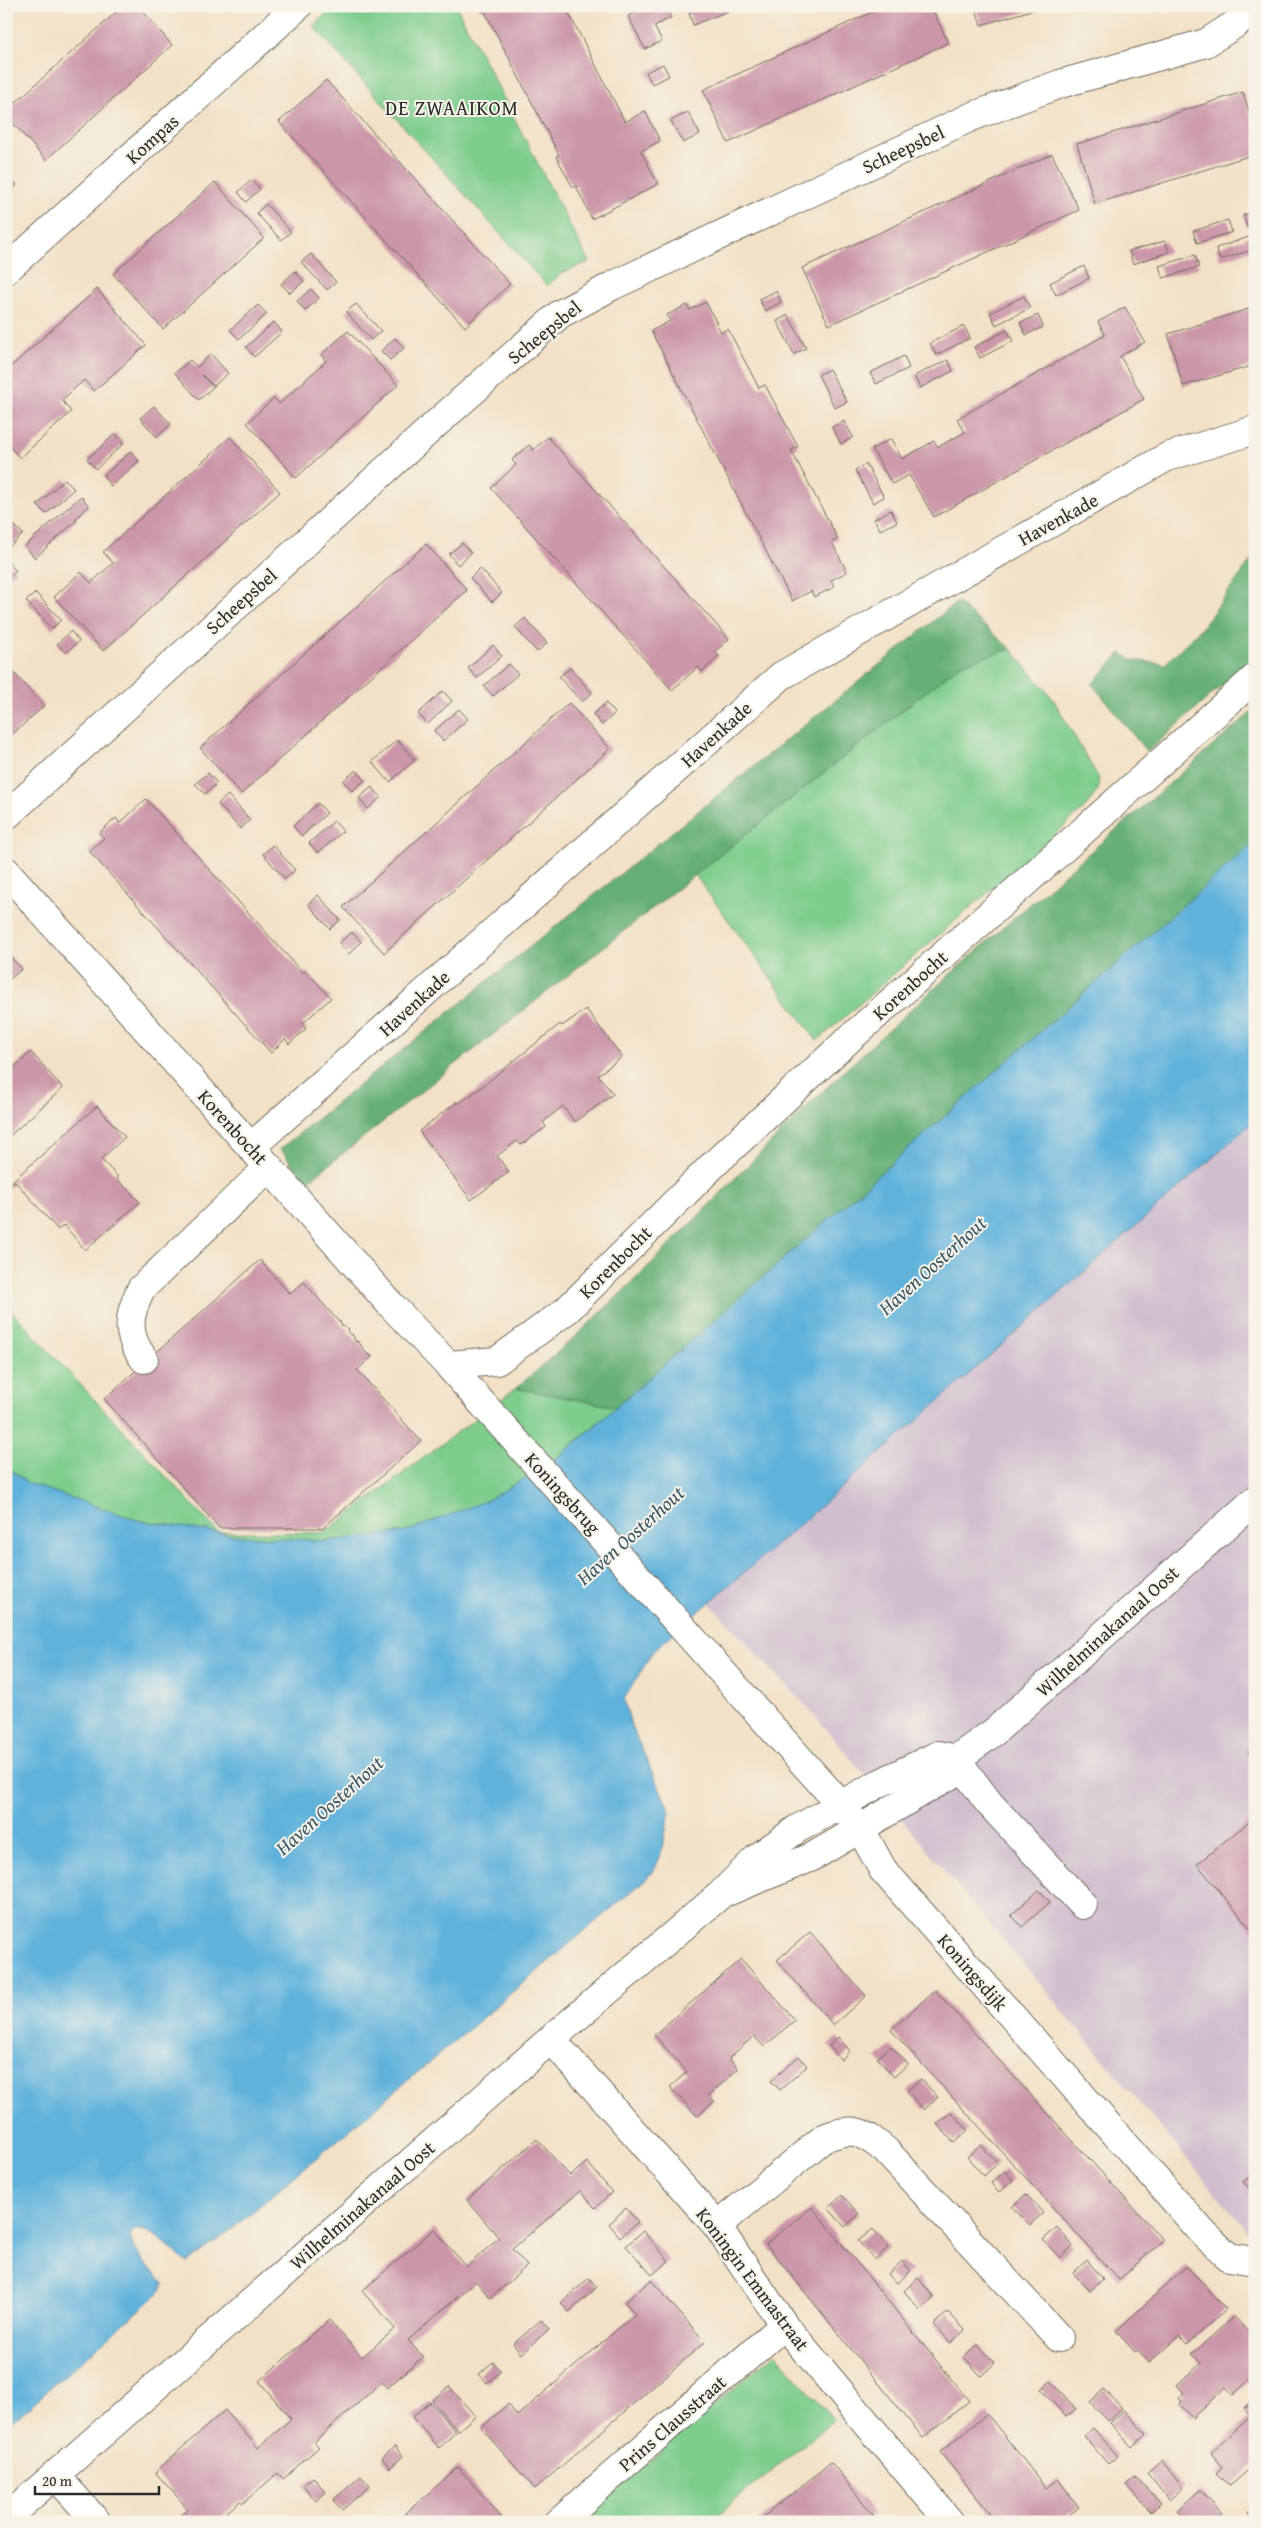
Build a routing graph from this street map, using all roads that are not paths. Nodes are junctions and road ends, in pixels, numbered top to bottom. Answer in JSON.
{"nodes":[{"id":1,"x":298,"y":6,"type":"edge"},
{"id":2,"x":1249,"y":6,"type":"edge"},
{"id":3,"x":6,"y":270,"type":"edge"},
{"id":4,"x":1255,"y":430,"type":"edge"},
{"id":5,"x":1255,"y":678,"type":"edge"},
{"id":6,"x":6,"y":816,"type":"edge"},
{"id":7,"x":6,"y":871,"type":"edge"},
{"id":8,"x":251,"y":1147,"type":"junction"},
{"id":9,"x":269,"y":1167,"type":"junction"},
{"id":10,"x":144,"y":1359,"type":"dead end"},
{"id":11,"x":448,"y":1365,"type":"junction"},
{"id":12,"x":1255,"y":1500,"type":"edge"},
{"id":13,"x":712,"y":1659,"type":"joint"},
{"id":14,"x":956,"y":1760,"type":"junction"},
{"id":15,"x":840,"y":1804,"type":"junction"},
{"id":16,"x":861,"y":1830,"type":"junction"},
{"id":17,"x":720,"y":1894,"type":"junction"},
{"id":18,"x":1083,"y":1905,"type":"dead end"},
{"id":19,"x":551,"y":2039,"type":"junction"},
{"id":20,"x":717,"y":2226,"type":"junction"},
{"id":21,"x":1255,"y":2261,"type":"edge"},
{"id":22,"x":784,"y":2325,"type":"junction"},
{"id":23,"x":1059,"y":2338,"type":"dead end"},
{"id":24,"x":55,"y":2475,"type":"junction"},
{"id":25,"x":6,"y":2518,"type":"edge"},
{"id":26,"x":98,"y":2522,"type":"edge"},
{"id":27,"x":559,"y":2522,"type":"edge"},
{"id":28,"x":950,"y":2522,"type":"edge"}],
"edges":[{"from":1,"to":3,"type":"street","name":"Kompas"},
{"from":2,"to":6,"type":"street","name":"Scheepsbel"},
{"from":4,"to":8,"type":"street","name":"Havenkade"},
{"from":5,"to":11,"type":"street","name":"Korenbocht"},
{"from":7,"to":8,"type":"street","name":"Korenbocht"},
{"from":8,"to":9,"type":"street","name":"Korenbocht"},
{"from":9,"to":10,"type":"street"},
{"from":9,"to":11,"type":"street","name":"Korenbocht"},
{"from":11,"to":13,"type":"street","name":"Koningsbrug"},
{"from":12,"to":14,"type":"street","name":"Wilhelminakanaal Oost"},
{"from":13,"to":15,"type":"street","name":"Koningsdijk"},
{"from":14,"to":15,"type":"street","name":"Wilhelminakanaal Oost"},
{"from":14,"to":16,"type":"street","name":"Wilhelminakanaal Oost"},
{"from":14,"to":18,"type":"street"},
{"from":15,"to":16,"type":"street","name":"Koningsdijk"},
{"from":15,"to":17,"type":"street","name":"Wilhelminakanaal Oost"},
{"from":16,"to":17,"type":"street","name":"Wilhelminakanaal Oost"},
{"from":16,"to":21,"type":"street","name":"Koningsdijk"},
{"from":17,"to":19,"type":"street","name":"Wilhelminakanaal Oost"},
{"from":19,"to":20,"type":"street","name":"Koningin Emmastraat"},
{"from":19,"to":24,"type":"street","name":"Wilhelminakanaal Oost"},
{"from":20,"to":22,"type":"street","name":"Koningin Emmastraat"},
{"from":20,"to":23,"type":"street"},
{"from":22,"to":27,"type":"street","name":"Prins Clausstraat"},
{"from":22,"to":28,"type":"street","name":"Koningin Emmastraat"},
{"from":24,"to":25,"type":"street","name":"Wilhelminakanaal Oost"},
{"from":24,"to":26,"type":"street"}]}
